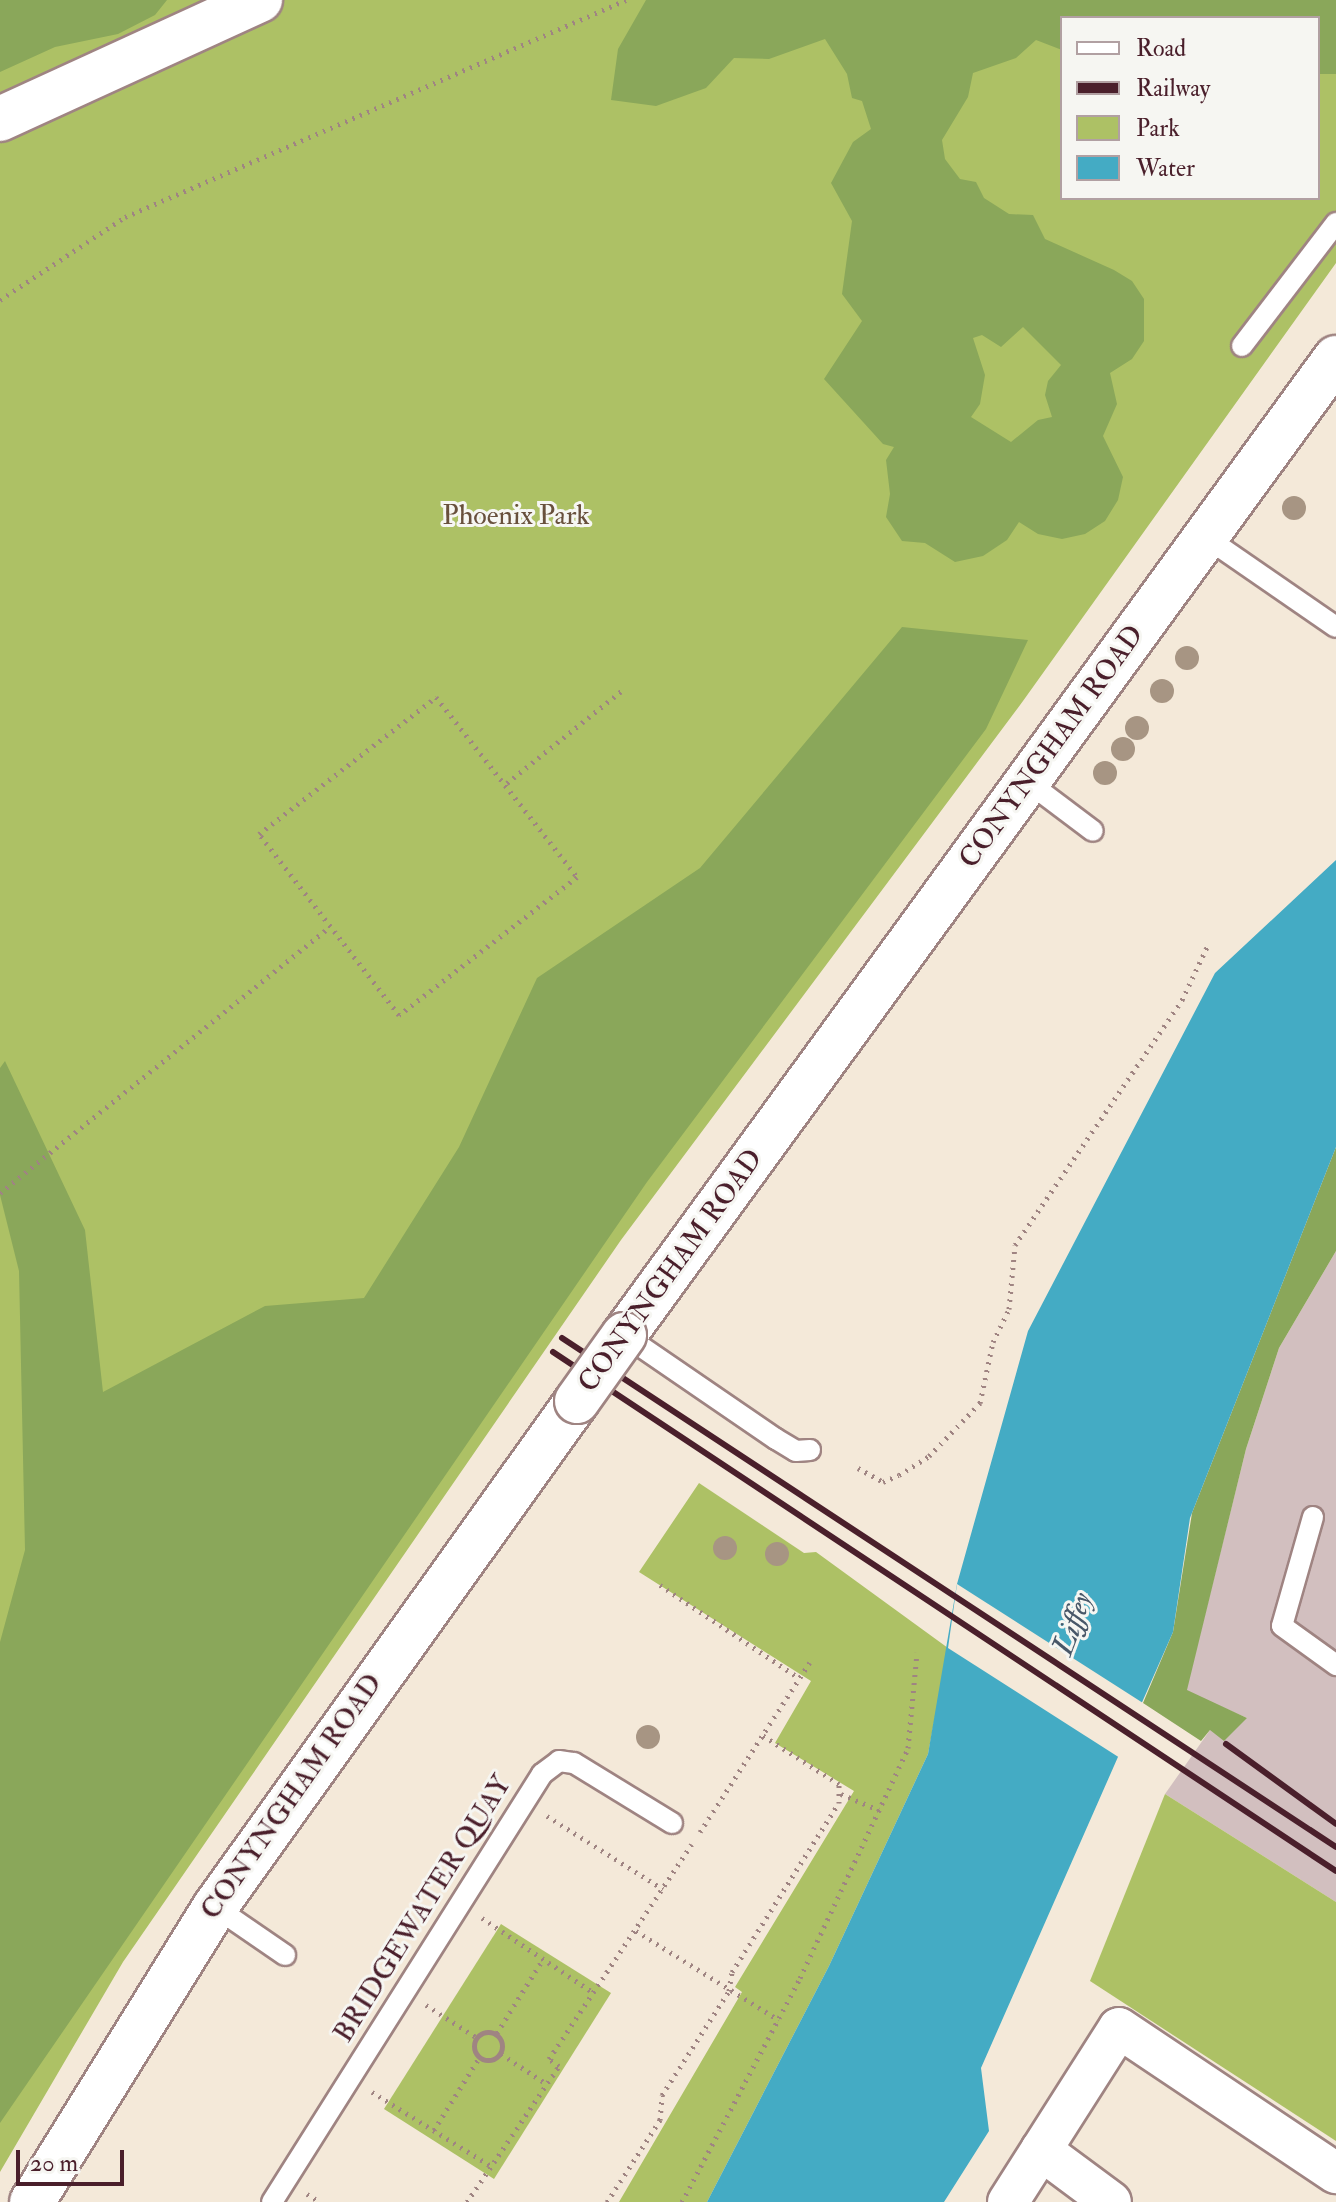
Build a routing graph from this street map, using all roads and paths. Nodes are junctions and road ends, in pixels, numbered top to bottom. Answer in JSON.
{"nodes":[{"id":1,"x":260,"y":0,"type":"edge"},
{"id":2,"x":626,"y":0,"type":"edge"},
{"id":3,"x":0,"y":119,"type":"edge"},
{"id":4,"x":1336,"y":223,"type":"edge"},
{"id":5,"x":0,"y":300,"type":"edge"},
{"id":6,"x":1242,"y":346,"type":"dead end"},
{"id":7,"x":1336,"y":358,"type":"edge"},
{"id":8,"x":1204,"y":536,"type":"junction"},
{"id":9,"x":1336,"y":627,"type":"edge"},
{"id":10,"x":624,"y":689,"type":"dead end"},
{"id":11,"x":1028,"y":782,"type":"junction"},
{"id":12,"x":507,"y":783,"type":"junction"},
{"id":13,"x":1093,"y":831,"type":"dead end"},
{"id":14,"x":329,"y":928,"type":"junction"},
{"id":15,"x":1209,"y":943,"type":"dead end"},
{"id":16,"x":0,"y":1193,"type":"edge"},
{"id":17,"x":624,"y":1335,"type":"junction"},
{"id":18,"x":810,"y":1450,"type":"dead end"},
{"id":19,"x":858,"y":1468,"type":"dead end"},
{"id":20,"x":1313,"y":1517,"type":"dead end"},
{"id":21,"x":660,"y":1585,"type":"dead end"},
{"id":22,"x":917,"y":1652,"type":"dead end"},
{"id":23,"x":810,"y":1662,"type":"dead end"},
{"id":24,"x":1336,"y":1665,"type":"edge"},
{"id":25,"x":799,"y":1678,"type":"junction"},
{"id":26,"x":762,"y":1735,"type":"junction"},
{"id":27,"x":841,"y":1794,"type":"junction"},
{"id":28,"x":538,"y":1810,"type":"dead end"},
{"id":29,"x":879,"y":1810,"type":"junction"},
{"id":30,"x":672,"y":1823,"type":"dead end"},
{"id":31,"x":663,"y":1889,"type":"junction"},
{"id":32,"x":215,"y":1907,"type":"junction"},
{"id":33,"x":476,"y":1914,"type":"dead end"},
{"id":34,"x":636,"y":1931,"type":"junction"},
{"id":35,"x":285,"y":1955,"type":"dead end"},
{"id":36,"x":543,"y":1959,"type":"junction"},
{"id":37,"x":404,"y":1991,"type":"junction"},
{"id":38,"x":729,"y":1991,"type":"junction"},
{"id":39,"x":594,"y":1993,"type":"junction"},
{"id":40,"x":779,"y":2020,"type":"junction"},
{"id":41,"x":497,"y":2033,"type":"junction"},
{"id":42,"x":476,"y":2037,"type":"junction"},
{"id":43,"x":501,"y":2054,"type":"junction"},
{"id":44,"x":479,"y":2058,"type":"junction"},
{"id":45,"x":547,"y":2084,"type":"junction"},
{"id":46,"x":362,"y":2103,"type":"dead end"},
{"id":47,"x":434,"y":2130,"type":"junction"},
{"id":48,"x":1041,"y":2150,"type":"junction"},
{"id":49,"x":491,"y":2166,"type":"junction"},
{"id":50,"x":1336,"y":2173,"type":"edge"},
{"id":51,"x":314,"y":2179,"type":"dead end"},
{"id":52,"x":32,"y":2202,"type":"edge"},
{"id":53,"x":272,"y":2202,"type":"edge"},
{"id":54,"x":320,"y":2202,"type":"edge"},
{"id":55,"x":467,"y":2202,"type":"edge"},
{"id":56,"x":607,"y":2202,"type":"edge"},
{"id":57,"x":682,"y":2202,"type":"edge"},
{"id":58,"x":1008,"y":2202,"type":"edge"},
{"id":59,"x":1111,"y":2202,"type":"edge"}],
"edges":[{"from":1,"to":3,"type":"main road"},
{"from":2,"to":5,"type":"path"},
{"from":4,"to":6,"type":"lane"},
{"from":7,"to":8,"type":"main road","name":"CONYNGHAM ROAD"},
{"from":8,"to":9,"type":"lane"},
{"from":8,"to":11,"type":"main road","name":"CONYNGHAM ROAD"},
{"from":10,"to":12,"type":"path"},
{"from":11,"to":13,"type":"lane"},
{"from":11,"to":17,"type":"main road","name":"CONYNGHAM ROAD"},
{"from":12,"to":14,"type":"path"},
{"from":12,"to":14,"type":"path"},
{"from":14,"to":16,"type":"path"},
{"from":15,"to":19,"type":"path"},
{"from":17,"to":18,"type":"lane"},
{"from":17,"to":32,"type":"main road","name":"CONYNGHAM ROAD","bridge":true},
{"from":20,"to":24,"type":"lane"},
{"from":21,"to":25,"type":"path"},
{"from":22,"to":29,"type":"path"},
{"from":23,"to":25,"type":"path"},
{"from":25,"to":26,"type":"path"},
{"from":26,"to":27,"type":"path"},
{"from":26,"to":31,"type":"path"},
{"from":27,"to":29,"type":"path"},
{"from":27,"to":38,"type":"path"},
{"from":28,"to":31,"type":"path"},
{"from":29,"to":40,"type":"path"},
{"from":30,"to":37,"type":"lane","name":"BRIDGEWATER QUAY"},
{"from":31,"to":34,"type":"path"},
{"from":32,"to":35,"type":"lane"},
{"from":32,"to":52,"type":"main road","name":"CONYNGHAM ROAD"},
{"from":33,"to":36,"type":"path"},
{"from":34,"to":38,"type":"path"},
{"from":34,"to":39,"type":"path"},
{"from":36,"to":39,"type":"path"},
{"from":36,"to":41,"type":"path"},
{"from":37,"to":42,"type":"path"},
{"from":37,"to":53,"type":"lane","name":"BRIDGEWATER QUAY"},
{"from":38,"to":40,"type":"path"},
{"from":38,"to":56,"type":"path"},
{"from":39,"to":45,"type":"path"},
{"from":40,"to":57,"type":"path"},
{"from":41,"to":42,"type":"path"},
{"from":41,"to":43,"type":"path"},
{"from":42,"to":44,"type":"path"},
{"from":43,"to":44,"type":"path"},
{"from":43,"to":45,"type":"path"},
{"from":44,"to":47,"type":"path"},
{"from":45,"to":49,"type":"path"},
{"from":46,"to":47,"type":"path"},
{"from":47,"to":49,"type":"path"},
{"from":48,"to":50,"type":"street"},
{"from":48,"to":58,"type":"street"},
{"from":48,"to":59,"type":"street"},
{"from":49,"to":55,"type":"path"},
{"from":51,"to":54,"type":"path"}]}
